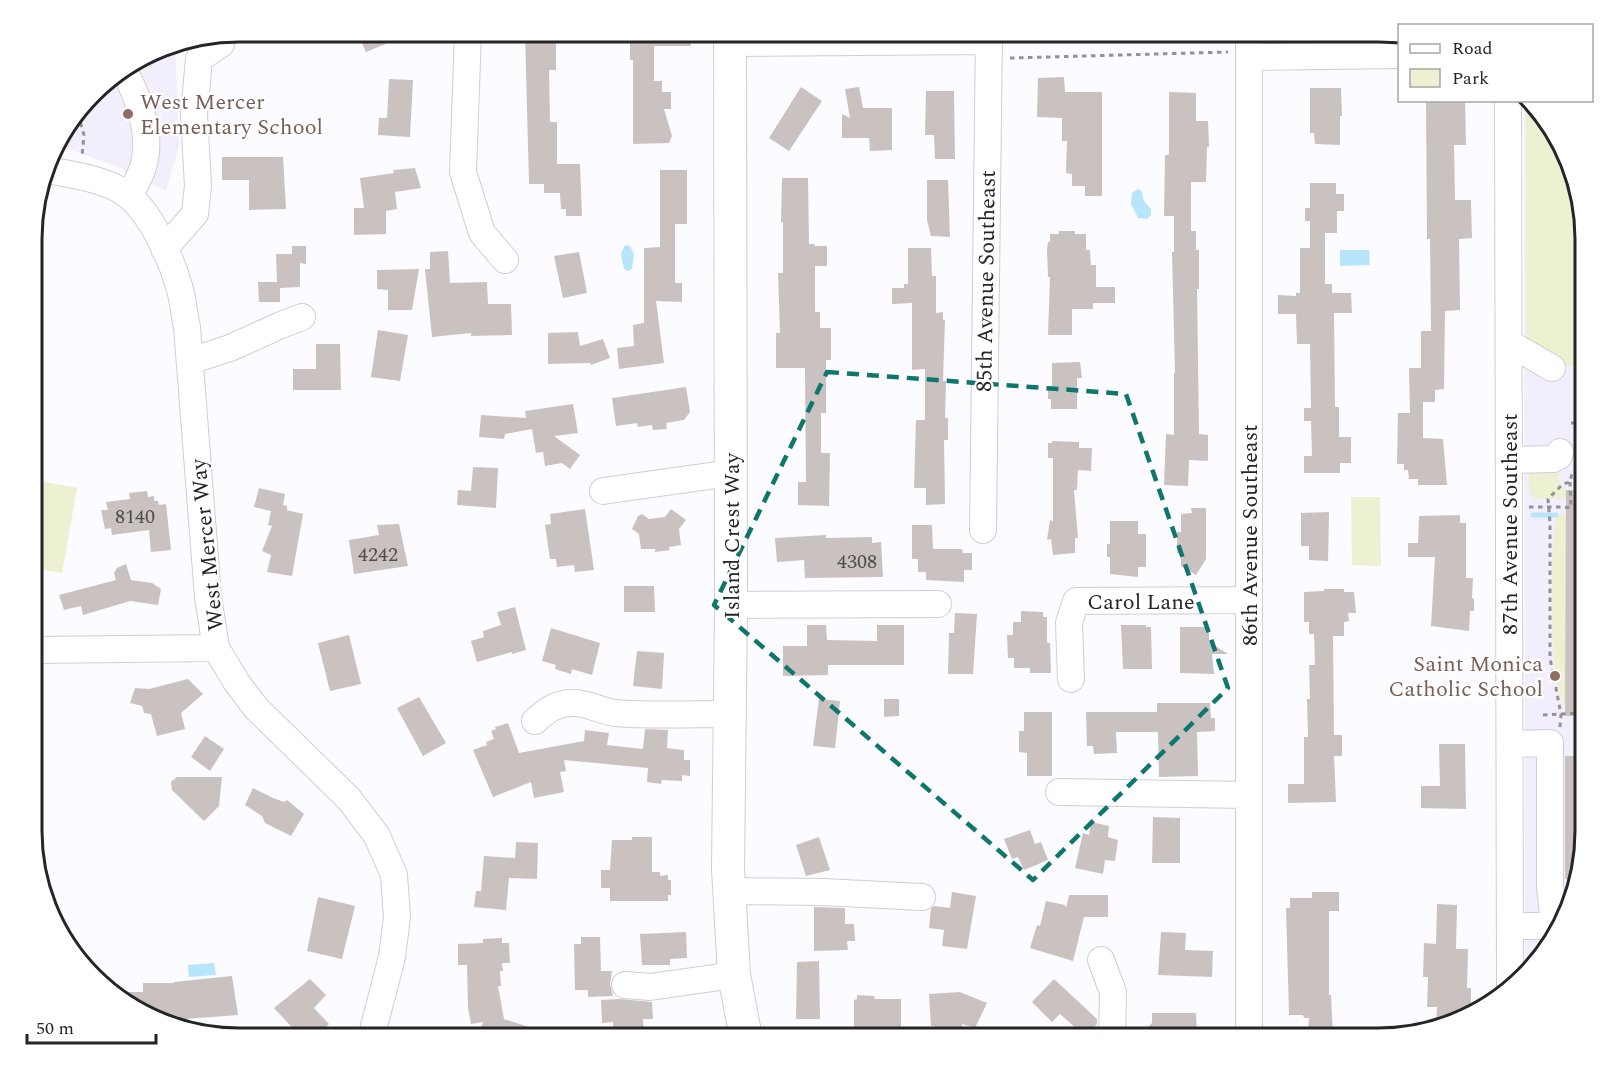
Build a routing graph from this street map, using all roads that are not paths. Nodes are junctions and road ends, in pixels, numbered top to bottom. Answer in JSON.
{"nodes":[{"id":1,"x":468,"y":42,"type":"edge"},
{"id":2,"x":731,"y":42,"type":"edge"},
{"id":3,"x":915,"y":42,"type":"edge"},
{"id":4,"x":221,"y":44,"type":"dead end"},
{"id":5,"x":988,"y":44,"type":"edge"},
{"id":6,"x":1243,"y":45,"type":"edge"},
{"id":7,"x":1398,"y":55,"type":"edge"},
{"id":8,"x":128,"y":77,"type":"edge"},
{"id":9,"x":1508,"y":102,"type":"edge"},
{"id":10,"x":54,"y":171,"type":"edge"},
{"id":11,"x":129,"y":196,"type":"junction"},
{"id":12,"x":164,"y":249,"type":"junction"},
{"id":13,"x":505,"y":260,"type":"dead end"},
{"id":14,"x":302,"y":317,"type":"dead end"},
{"id":15,"x":1509,"y":343,"type":"junction"},
{"id":16,"x":190,"y":361,"type":"junction"},
{"id":17,"x":1552,"y":368,"type":"dead end"},
{"id":18,"x":1560,"y":452,"type":"dead end"},
{"id":19,"x":1509,"y":460,"type":"junction"},
{"id":20,"x":731,"y":473,"type":"junction"},
{"id":21,"x":603,"y":491,"type":"dead end"},
{"id":22,"x":983,"y":530,"type":"dead end"},
{"id":23,"x":1249,"y":600,"type":"junction"},
{"id":24,"x":938,"y":604,"type":"dead end"},
{"id":25,"x":731,"y":605,"type":"junction"},
{"id":26,"x":216,"y":648,"type":"junction"},
{"id":27,"x":42,"y":650,"type":"edge"},
{"id":28,"x":1071,"y":679,"type":"dead end"},
{"id":29,"x":730,"y":714,"type":"junction"},
{"id":30,"x":535,"y":722,"type":"dead end"},
{"id":31,"x":1510,"y":744,"type":"junction"},
{"id":32,"x":1059,"y":792,"type":"dead end"},
{"id":33,"x":1249,"y":795,"type":"junction"},
{"id":34,"x":728,"y":891,"type":"junction"},
{"id":35,"x":922,"y":897,"type":"dead end"},
{"id":36,"x":1559,"y":908,"type":"edge"},
{"id":37,"x":1510,"y":926,"type":"junction"},
{"id":38,"x":1550,"y":926,"type":"edge"},
{"id":39,"x":1101,"y":960,"type":"dead end"},
{"id":40,"x":734,"y":975,"type":"junction"},
{"id":41,"x":1510,"y":976,"type":"edge"},
{"id":42,"x":625,"y":985,"type":"dead end"},
{"id":43,"x":373,"y":1028,"type":"edge"},
{"id":44,"x":744,"y":1028,"type":"edge"},
{"id":45,"x":1112,"y":1028,"type":"edge"},
{"id":46,"x":1249,"y":1028,"type":"edge"}],
"edges":[{"from":1,"to":13,"type":"street"},
{"from":2,"to":20,"type":"main road","name":"Island Crest Way"},
{"from":3,"to":5,"type":"street"},
{"from":4,"to":12,"type":"street"},
{"from":5,"to":22,"type":"street","name":"85th Avenue Southeast"},
{"from":6,"to":7,"type":"street"},
{"from":6,"to":23,"type":"street","name":"86th Avenue Southeast"},
{"from":8,"to":11,"type":"street"},
{"from":9,"to":15,"type":"street","name":"87th Avenue Southeast"},
{"from":10,"to":11,"type":"street","name":"West Mercer Way"},
{"from":11,"to":12,"type":"street","name":"West Mercer Way"},
{"from":12,"to":16,"type":"street","name":"West Mercer Way"},
{"from":14,"to":16,"type":"street"},
{"from":15,"to":17,"type":"street"},
{"from":15,"to":19,"type":"street","name":"87th Avenue Southeast"},
{"from":16,"to":26,"type":"street","name":"West Mercer Way"},
{"from":18,"to":19,"type":"street"},
{"from":19,"to":31,"type":"street","name":"87th Avenue Southeast"},
{"from":20,"to":21,"type":"street"},
{"from":20,"to":25,"type":"main road","name":"Island Crest Way"},
{"from":23,"to":28,"type":"street","name":"Carol Lane"},
{"from":23,"to":33,"type":"street","name":"86th Avenue Southeast"},
{"from":24,"to":25,"type":"street"},
{"from":25,"to":29,"type":"main road","name":"Island Crest Way"},
{"from":26,"to":27,"type":"street"},
{"from":26,"to":43,"type":"street","name":"West Mercer Way"},
{"from":29,"to":30,"type":"street"},
{"from":29,"to":34,"type":"main road","name":"Island Crest Way"},
{"from":31,"to":36,"type":"street"},
{"from":31,"to":37,"type":"street","name":"87th Avenue Southeast"},
{"from":32,"to":33,"type":"street"},
{"from":33,"to":46,"type":"street","name":"86th Avenue Southeast"},
{"from":34,"to":35,"type":"street"},
{"from":34,"to":40,"type":"main road","name":"Island Crest Way"},
{"from":37,"to":38,"type":"street"},
{"from":37,"to":41,"type":"street","name":"87th Avenue Southeast"},
{"from":39,"to":45,"type":"street"},
{"from":40,"to":42,"type":"street"},
{"from":40,"to":44,"type":"main road","name":"Island Crest Way"}]}
